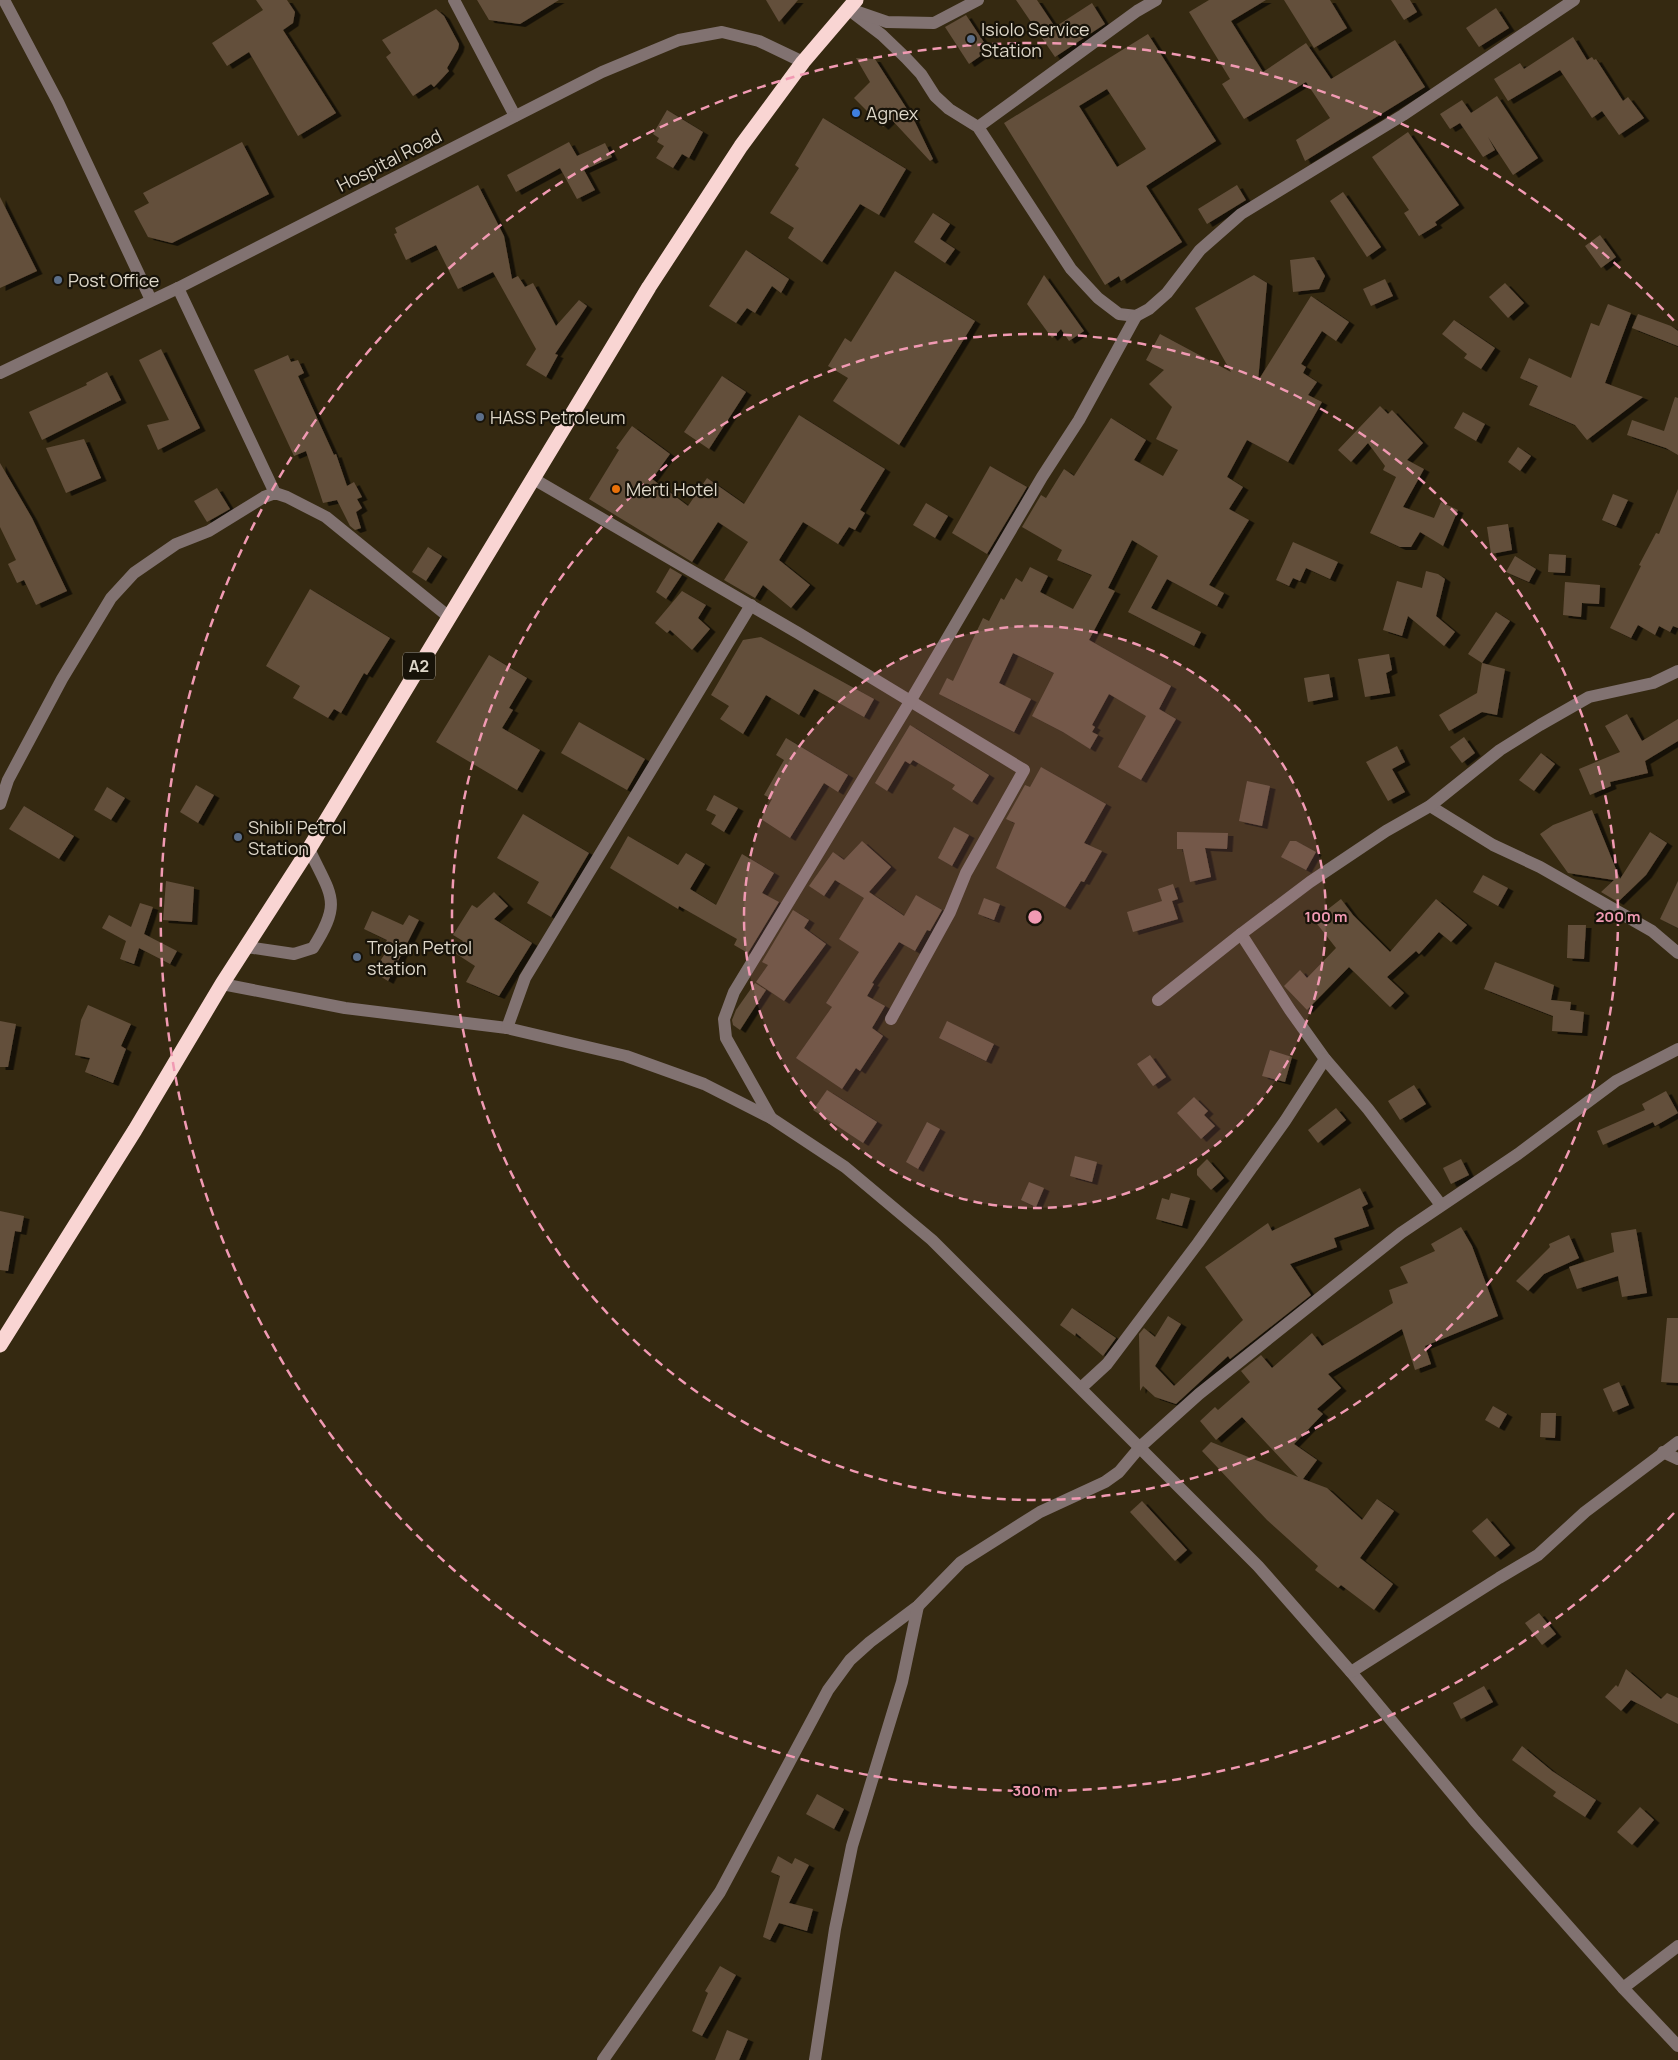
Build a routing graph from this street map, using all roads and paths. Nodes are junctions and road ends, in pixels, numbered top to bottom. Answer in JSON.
{"nodes":[{"id":1,"x":4,"y":0,"type":"edge"},
{"id":2,"x":454,"y":0,"type":"edge"},
{"id":3,"x":978,"y":0,"type":"edge"},
{"id":4,"x":1156,"y":0,"type":"edge"},
{"id":5,"x":1574,"y":0,"type":"edge"},
{"id":6,"x":852,"y":4,"type":"edge"},
{"id":7,"x":803,"y":62,"type":"junction"},
{"id":8,"x":515,"y":116,"type":"junction"},
{"id":9,"x":978,"y":127,"type":"junction"},
{"id":10,"x":178,"y":288,"type":"junction"},
{"id":11,"x":151,"y":300,"type":"junction"},
{"id":12,"x":1136,"y":316,"type":"junction"},
{"id":13,"x":0,"y":373,"type":"edge"},
{"id":14,"x":532,"y":478,"type":"junction"},
{"id":15,"x":275,"y":493,"type":"junction"},
{"id":16,"x":751,"y":605,"type":"junction"},
{"id":17,"x":449,"y":617,"type":"junction"},
{"id":18,"x":1678,"y":671,"type":"edge"},
{"id":19,"x":911,"y":700,"type":"junction"},
{"id":20,"x":0,"y":804,"type":"edge"},
{"id":21,"x":1430,"y":806,"type":"junction"},
{"id":22,"x":309,"y":849,"type":"junction"},
{"id":23,"x":1241,"y":934,"type":"junction"},
{"id":24,"x":247,"y":947,"type":"junction"},
{"id":25,"x":1678,"y":953,"type":"edge"},
{"id":26,"x":222,"y":984,"type":"junction"},
{"id":27,"x":1158,"y":1000,"type":"dead end"},
{"id":28,"x":892,"y":1019,"type":"dead end"},
{"id":29,"x":507,"y":1028,"type":"junction"},
{"id":30,"x":1678,"y":1049,"type":"edge"},
{"id":31,"x":1325,"y":1059,"type":"junction"},
{"id":32,"x":771,"y":1118,"type":"junction"},
{"id":33,"x":1442,"y":1205,"type":"junction"},
{"id":34,"x":0,"y":1345,"type":"edge"},
{"id":35,"x":1082,"y":1387,"type":"junction"},
{"id":36,"x":1678,"y":1442,"type":"edge"},
{"id":37,"x":1140,"y":1447,"type":"junction"},
{"id":38,"x":1663,"y":1452,"type":"junction"},
{"id":39,"x":1678,"y":1459,"type":"edge"},
{"id":40,"x":918,"y":1606,"type":"junction"},
{"id":41,"x":1352,"y":1672,"type":"junction"},
{"id":42,"x":1678,"y":1946,"type":"edge"},
{"id":43,"x":1623,"y":1988,"type":"junction"},
{"id":44,"x":1678,"y":2046,"type":"edge"},
{"id":45,"x":602,"y":2060,"type":"edge"},
{"id":46,"x":815,"y":2060,"type":"edge"}],
"edges":[{"from":1,"to":11,"type":"street"},
{"from":2,"to":8,"type":"street"},
{"from":3,"to":6,"type":"street"},
{"from":4,"to":9,"type":"street"},
{"from":5,"to":12,"type":"street"},
{"from":6,"to":7,"type":"highway","number":"A2"},
{"from":6,"to":9,"type":"street"},
{"from":7,"to":8,"type":"street","name":"Hospital Road"},
{"from":7,"to":14,"type":"highway","number":"A2"},
{"from":8,"to":10,"type":"street","name":"Hospital Road"},
{"from":9,"to":12,"type":"street"},
{"from":10,"to":11,"type":"street","name":"Hospital Road"},
{"from":10,"to":15,"type":"street"},
{"from":11,"to":13,"type":"street","name":"Hospital Road"},
{"from":12,"to":19,"type":"street"},
{"from":14,"to":16,"type":"street"},
{"from":14,"to":17,"type":"highway","number":"A2"},
{"from":15,"to":17,"type":"street"},
{"from":15,"to":20,"type":"street"},
{"from":16,"to":19,"type":"street"},
{"from":16,"to":29,"type":"street"},
{"from":17,"to":22,"type":"highway","number":"A2"},
{"from":18,"to":21,"type":"street"},
{"from":19,"to":28,"type":"street"},
{"from":19,"to":32,"type":"street"},
{"from":21,"to":23,"type":"street"},
{"from":21,"to":25,"type":"street"},
{"from":22,"to":24,"type":"highway","number":"A2"},
{"from":22,"to":24,"type":"street"},
{"from":23,"to":27,"type":"street"},
{"from":23,"to":31,"type":"street"},
{"from":24,"to":26,"type":"highway","number":"A2"},
{"from":26,"to":29,"type":"street"},
{"from":26,"to":34,"type":"highway","number":"A2"},
{"from":29,"to":32,"type":"street"},
{"from":30,"to":33,"type":"street"},
{"from":31,"to":33,"type":"street"},
{"from":31,"to":35,"type":"street"},
{"from":32,"to":35,"type":"street"},
{"from":33,"to":37,"type":"street"},
{"from":35,"to":37,"type":"street"},
{"from":36,"to":38,"type":"street"},
{"from":37,"to":40,"type":"street"},
{"from":37,"to":41,"type":"street"},
{"from":38,"to":39,"type":"street"},
{"from":38,"to":41,"type":"street"},
{"from":40,"to":45,"type":"street"},
{"from":40,"to":46,"type":"street"},
{"from":41,"to":43,"type":"street"},
{"from":42,"to":43,"type":"street"},
{"from":43,"to":44,"type":"street"}]}
